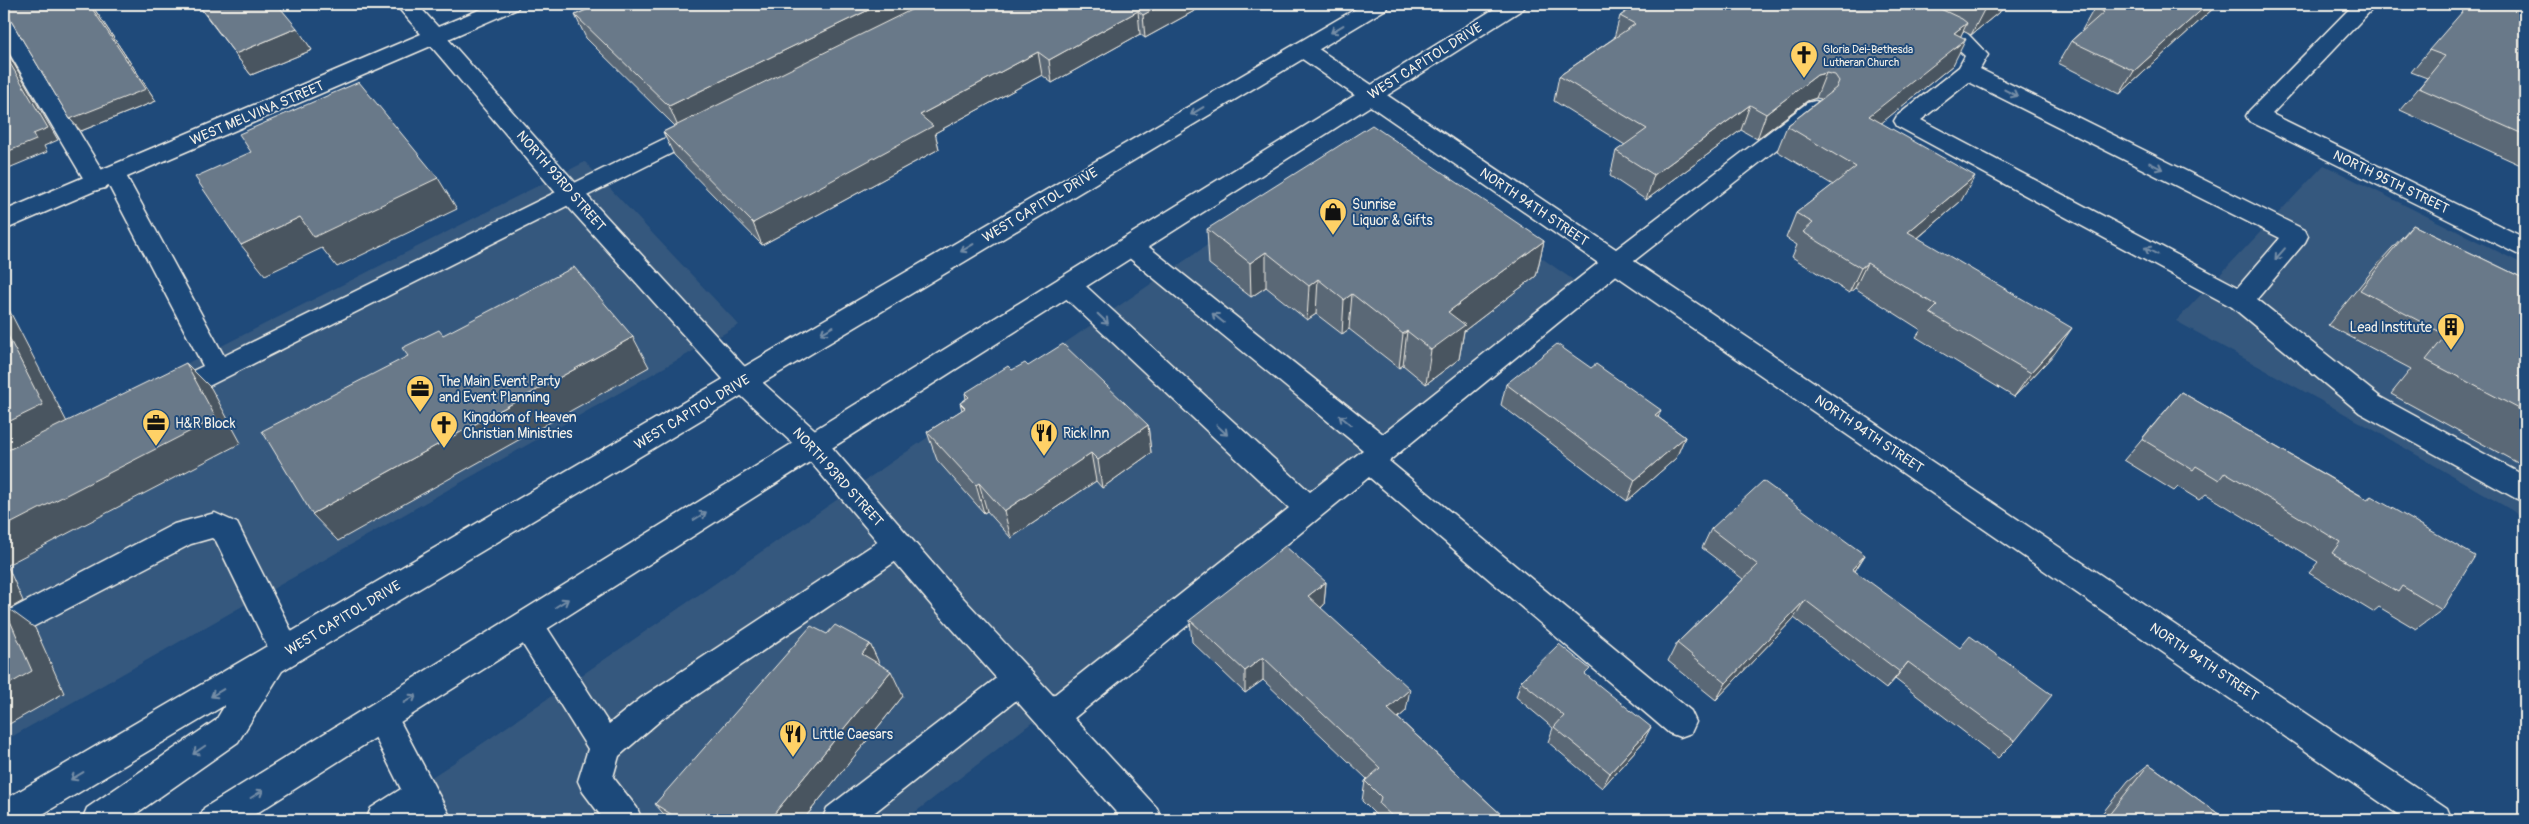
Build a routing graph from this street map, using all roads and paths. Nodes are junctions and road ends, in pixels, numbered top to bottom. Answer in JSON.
{"nodes":[{"id":1,"x":406,"y":4,"type":"edge"},
{"id":2,"x":510,"y":4,"type":"edge"},
{"id":3,"x":1379,"y":4,"type":"edge"},
{"id":4,"x":1516,"y":4,"type":"edge"},
{"id":5,"x":1889,"y":4,"type":"edge"},
{"id":6,"x":2366,"y":4,"type":"edge"},
{"id":7,"x":4,"y":26,"type":"edge"},
{"id":8,"x":435,"y":36,"type":"junction"},
{"id":9,"x":1303,"y":49,"type":"junction"},
{"id":10,"x":1967,"y":72,"type":"junction"},
{"id":11,"x":1371,"y":95,"type":"junction"},
{"id":12,"x":1816,"y":107,"type":"edge"},
{"id":13,"x":721,"y":120,"type":"edge"},
{"id":14,"x":106,"y":178,"type":"junction"},
{"id":15,"x":571,"y":194,"type":"junction"},
{"id":16,"x":4,"y":221,"type":"edge"},
{"id":17,"x":1131,"y":246,"type":"junction"},
{"id":18,"x":2525,"y":248,"type":"edge"},
{"id":19,"x":1616,"y":262,"type":"junction"},
{"id":20,"x":1068,"y":285,"type":"junction"},
{"id":21,"x":2241,"y":300,"type":"junction"},
{"id":22,"x":218,"y":370,"type":"junction"},
{"id":23,"x":744,"y":381,"type":"junction"},
{"id":24,"x":146,"y":406,"type":"edge"},
{"id":25,"x":813,"y":445,"type":"junction"},
{"id":26,"x":1376,"y":456,"type":"junction"},
{"id":27,"x":2525,"y":490,"type":"edge"},
{"id":28,"x":1309,"y":509,"type":"junction"},
{"id":29,"x":898,"y":544,"type":"junction"},
{"id":30,"x":528,"y":624,"type":"junction"},
{"id":31,"x":4,"y":628,"type":"edge"},
{"id":32,"x":279,"y":656,"type":"junction"},
{"id":33,"x":1018,"y":680,"type":"junction"},
{"id":34,"x":381,"y":717,"type":"junction"},
{"id":35,"x":1051,"y":717,"type":"junction"},
{"id":36,"x":1680,"y":722,"type":"dead end"},
{"id":37,"x":605,"y":747,"type":"junction"},
{"id":38,"x":428,"y":807,"type":"edge"},
{"id":39,"x":4,"y":819,"type":"edge"},
{"id":40,"x":99,"y":820,"type":"edge"},
{"id":41,"x":216,"y":820,"type":"edge"},
{"id":42,"x":383,"y":820,"type":"edge"},
{"id":43,"x":625,"y":820,"type":"edge"},
{"id":44,"x":840,"y":820,"type":"edge"},
{"id":45,"x":1145,"y":820,"type":"edge"},
{"id":46,"x":2435,"y":820,"type":"edge"}],
"edges":[{"from":1,"to":8,"type":"street","name":"NORTH 93RD STREET"},
{"from":2,"to":8,"type":"street","name":"WEST MELVINA STREET"},
{"from":3,"to":9,"type":"street","name":"WEST CAPITOL DRIVE","one_way":true},
{"from":4,"to":11,"type":"street","name":"WEST CAPITOL DRIVE"},
{"from":5,"to":10,"type":"street"},
{"from":6,"to":18,"type":"street","name":"NORTH 95TH STREET"},
{"from":7,"to":14,"type":"street"},
{"from":8,"to":14,"type":"street","name":"WEST MELVINA STREET"},
{"from":8,"to":15,"type":"street","name":"NORTH 93RD STREET"},
{"from":9,"to":11,"type":"street","name":"NORTH 94TH STREET"},
{"from":9,"to":23,"type":"street","name":"WEST CAPITOL DRIVE","one_way":true},
{"from":10,"to":21,"type":"street","one_way":true},
{"from":21,"to":10,"type":"street","one_way":true},
{"from":11,"to":17,"type":"street","name":"WEST CAPITOL DRIVE"},
{"from":11,"to":19,"type":"street","name":"NORTH 94TH STREET"},
{"from":12,"to":19,"type":"street"},
{"from":13,"to":15,"type":"street"},
{"from":14,"to":16,"type":"street","name":"WEST MELVINA STREET"},
{"from":14,"to":22,"type":"street"},
{"from":15,"to":22,"type":"street"},
{"from":15,"to":23,"type":"street","name":"NORTH 93RD STREET"},
{"from":17,"to":20,"type":"street","name":"WEST CAPITOL DRIVE"},
{"from":26,"to":17,"type":"street","one_way":true},
{"from":19,"to":26,"type":"street"},
{"from":19,"to":46,"type":"street","name":"NORTH 94TH STREET"},
{"from":20,"to":25,"type":"street","name":"WEST CAPITOL DRIVE"},
{"from":20,"to":28,"type":"street","one_way":true},
{"from":21,"to":27,"type":"street"},
{"from":22,"to":24,"type":"street"},
{"from":23,"to":25,"type":"street","name":"NORTH 93RD STREET"},
{"from":23,"to":32,"type":"street","name":"WEST CAPITOL DRIVE"},
{"from":25,"to":29,"type":"street","name":"NORTH 93RD STREET"},
{"from":30,"to":25,"type":"street","name":"WEST CAPITOL DRIVE","one_way":true},
{"from":26,"to":28,"type":"street"},
{"from":26,"to":36,"type":"street"},
{"from":28,"to":35,"type":"street"},
{"from":29,"to":33,"type":"street","name":"NORTH 93RD STREET"},
{"from":29,"to":37,"type":"street"},
{"from":34,"to":30,"type":"street","name":"WEST CAPITOL DRIVE","one_way":true},
{"from":30,"to":37,"type":"street"},
{"from":31,"to":32,"type":"street"},
{"from":32,"to":39,"type":"street","name":"WEST CAPITOL DRIVE","one_way":true},
{"from":32,"to":40,"type":"street","one_way":true},
{"from":33,"to":35,"type":"street","name":"NORTH 93RD STREET"},
{"from":33,"to":44,"type":"street"},
{"from":34,"to":38,"type":"street"},
{"from":41,"to":34,"type":"street","name":"WEST CAPITOL DRIVE","one_way":true},
{"from":35,"to":45,"type":"street","name":"NORTH 93RD STREET"},
{"from":37,"to":43,"type":"street"},
{"from":38,"to":42,"type":"street"}]}
